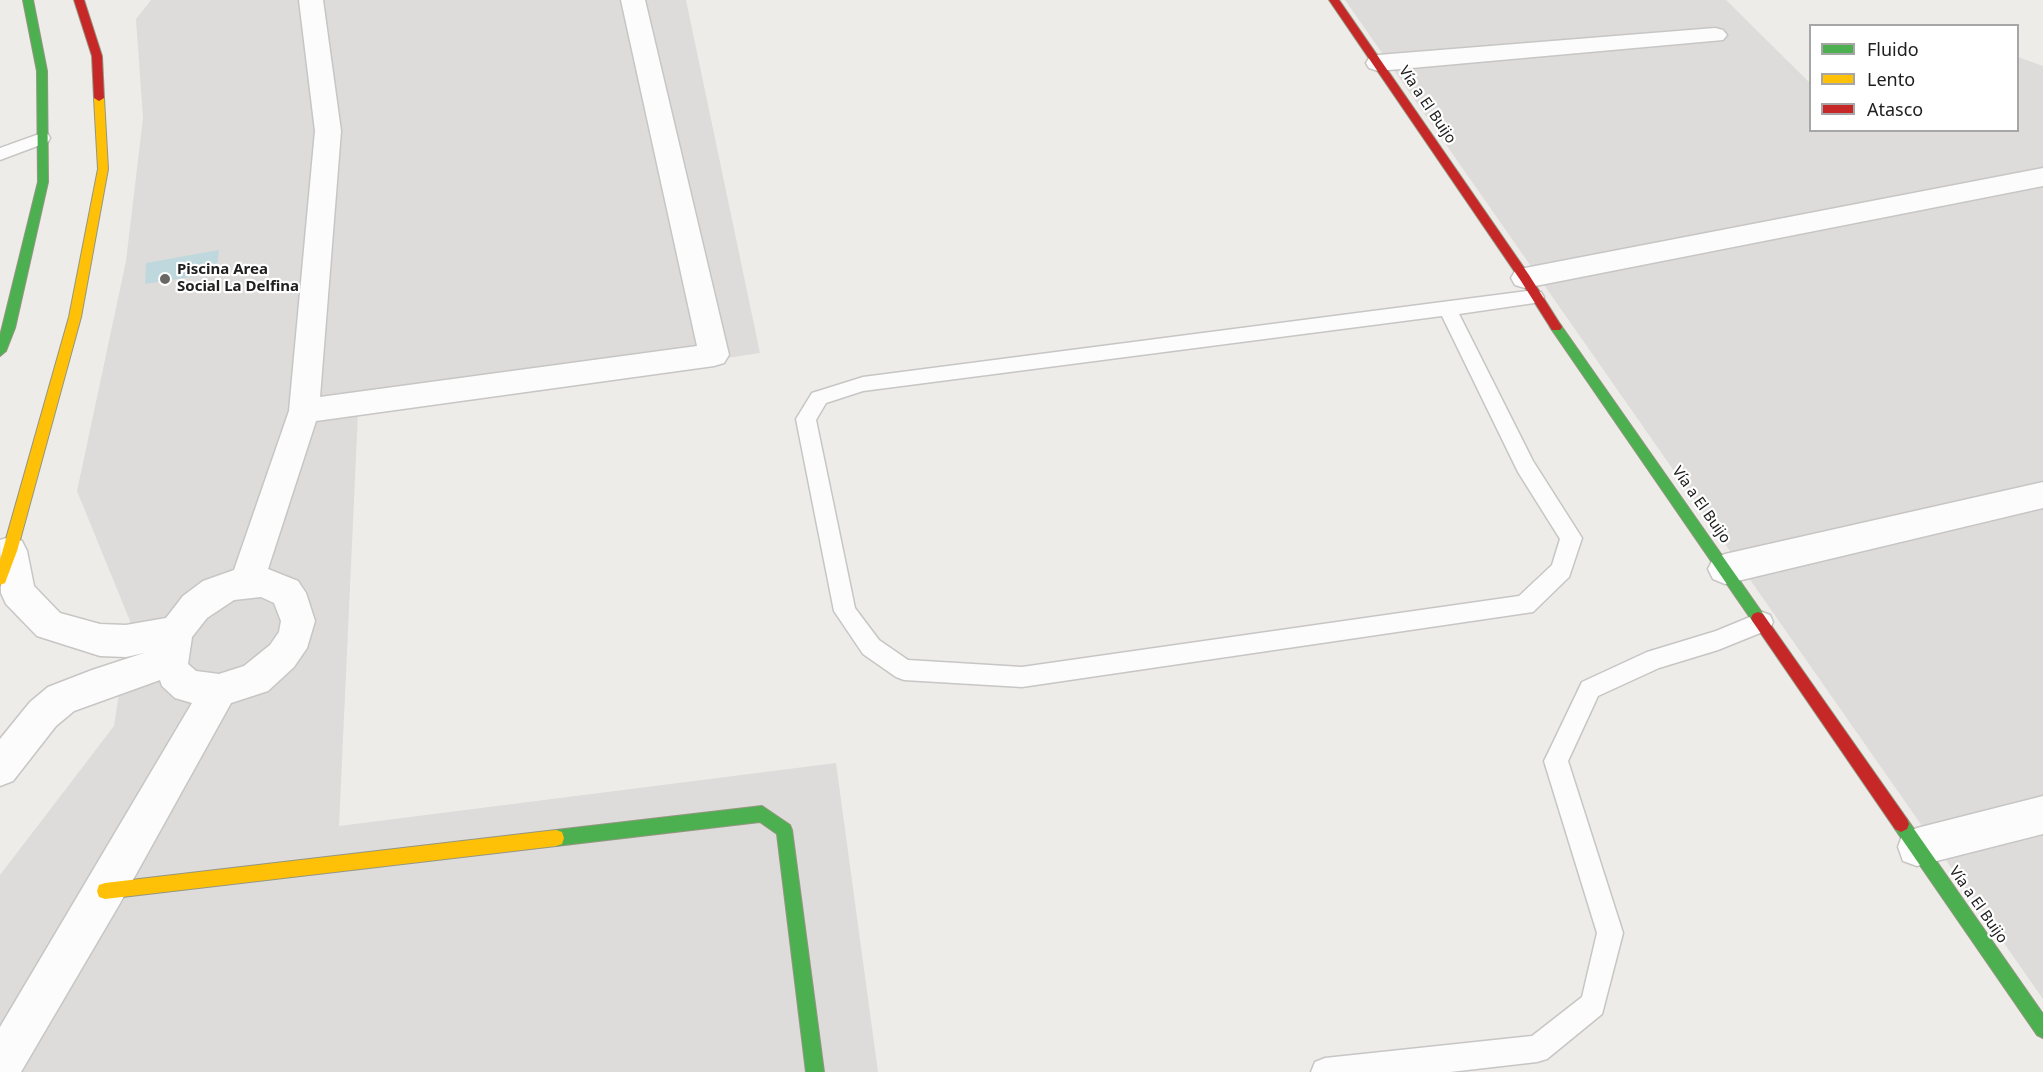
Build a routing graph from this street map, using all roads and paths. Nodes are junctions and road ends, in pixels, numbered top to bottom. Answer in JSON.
{"nodes":[{"id":1,"x":28,"y":0,"type":"edge"},
{"id":2,"x":80,"y":0,"type":"edge"},
{"id":3,"x":310,"y":0,"type":"edge"},
{"id":4,"x":633,"y":0,"type":"edge"},
{"id":5,"x":1334,"y":0,"type":"edge"},
{"id":6,"x":1715,"y":35,"type":"dead end"},
{"id":7,"x":1378,"y":63,"type":"junction"},
{"id":8,"x":42,"y":138,"type":"junction"},
{"id":9,"x":0,"y":154,"type":"edge"},
{"id":10,"x":2043,"y":177,"type":"edge"},
{"id":11,"x":1530,"y":288,"type":"junction"},
{"id":12,"x":1447,"y":309,"type":"junction"},
{"id":13,"x":0,"y":351,"type":"edge"},
{"id":14,"x":304,"y":411,"type":"junction"},
{"id":15,"x":2043,"y":495,"type":"edge"},
{"id":16,"x":5,"y":565,"type":"edge"},
{"id":17,"x":1725,"y":569,"type":"junction"},
{"id":18,"x":246,"y":584,"type":"junction"},
{"id":19,"x":1762,"y":622,"type":"junction"},
{"id":20,"x":172,"y":646,"type":"junction"},
{"id":21,"x":219,"y":691,"type":"junction"},
{"id":22,"x":0,"y":768,"type":"edge"},
{"id":23,"x":2043,"y":815,"type":"edge"},
{"id":24,"x":1917,"y":847,"type":"junction"},
{"id":25,"x":105,"y":891,"type":"junction"},
{"id":26,"x":2040,"y":1021,"type":"edge"},
{"id":27,"x":0,"y":1068,"type":"edge"},
{"id":28,"x":815,"y":1072,"type":"edge"},
{"id":29,"x":1325,"y":1072,"type":"edge"}],
"edges":[{"from":1,"to":8,"type":"street"},
{"from":2,"to":16,"type":"street"},
{"from":3,"to":14,"type":"street"},
{"from":4,"to":14,"type":"street"},
{"from":5,"to":7,"type":"street","name":"Vía a El Buijo"},
{"from":6,"to":7,"type":"street"},
{"from":7,"to":11,"type":"street","name":"Vía a El Buijo"},
{"from":8,"to":9,"type":"lane"},
{"from":8,"to":13,"type":"street"},
{"from":10,"to":11,"type":"street"},
{"from":11,"to":12,"type":"lane"},
{"from":11,"to":17,"type":"street","name":"Vía a El Buijo"},
{"from":12,"to":12,"type":"lane"},
{"from":14,"to":18,"type":"street"},
{"from":15,"to":17,"type":"street"},
{"from":16,"to":20,"type":"street"},
{"from":17,"to":19,"type":"street","name":"Vía a El Buijo"},
{"from":18,"to":20,"type":"street"},
{"from":18,"to":21,"type":"street"},
{"from":19,"to":24,"type":"street","name":"Vía a El Buijo"},
{"from":19,"to":29,"type":"lane"},
{"from":20,"to":21,"type":"street"},
{"from":20,"to":22,"type":"street"},
{"from":21,"to":25,"type":"street"},
{"from":23,"to":24,"type":"street"},
{"from":24,"to":26,"type":"street","name":"Vía a El Buijo"},
{"from":25,"to":27,"type":"street"},
{"from":25,"to":28,"type":"street"}]}
